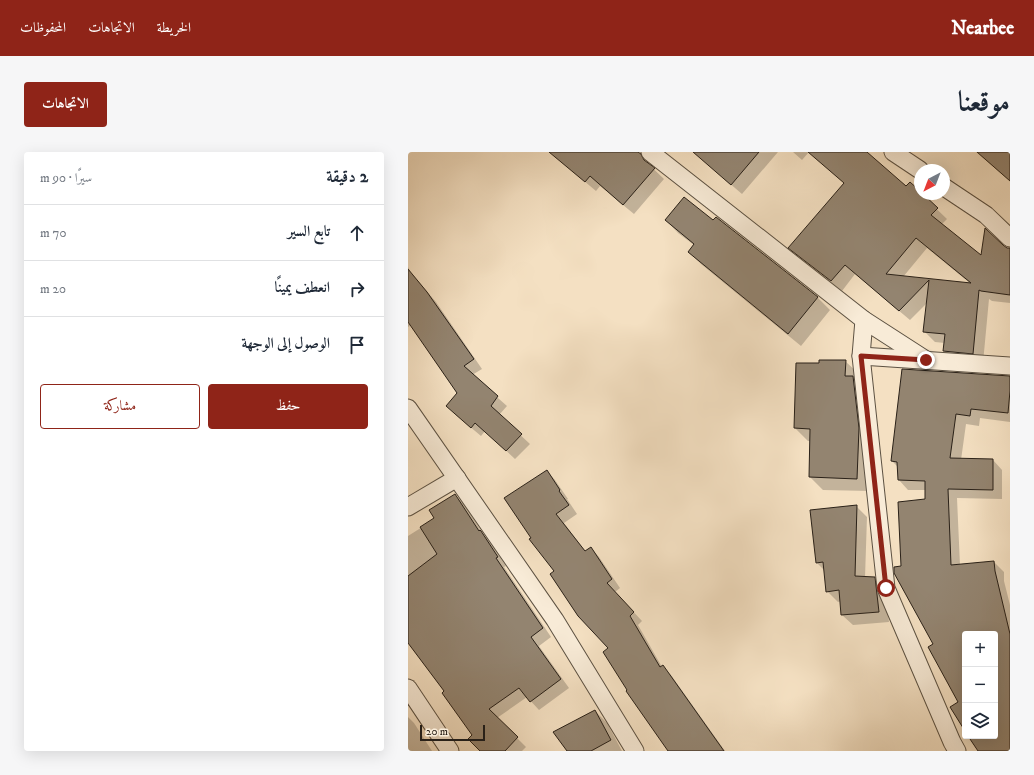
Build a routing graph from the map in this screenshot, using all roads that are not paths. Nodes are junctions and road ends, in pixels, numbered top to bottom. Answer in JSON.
{"nodes":[{"id":1,"x":650,"y":152,"type":"edge"},
{"id":2,"x":893,"y":152,"type":"edge"},
{"id":3,"x":914,"y":166,"type":"edge"},
{"id":4,"x":950,"y":191,"type":"edge"},
{"id":5,"x":1010,"y":238,"type":"edge"},
{"id":6,"x":864,"y":320,"type":"junction"},
{"id":7,"x":861,"y":356,"type":"junction"},
{"id":8,"x":926,"y":360,"type":"junction"},
{"id":9,"x":1010,"y":366,"type":"edge"},
{"id":10,"x":408,"y":408,"type":"edge"},
{"id":11,"x":457,"y":478,"type":"junction"},
{"id":12,"x":408,"y":507,"type":"edge"},
{"id":13,"x":408,"y":688,"type":"edge"},
{"id":14,"x":450,"y":751,"type":"edge"},
{"id":15,"x":635,"y":751,"type":"edge"},
{"id":16,"x":957,"y":751,"type":"edge"}],
"edges":[{"from":1,"to":6,"type":"street"},
{"from":2,"to":3,"type":"street"},
{"from":4,"to":5,"type":"street"},
{"from":6,"to":7,"type":"street"},
{"from":6,"to":8,"type":"street"},
{"from":7,"to":8,"type":"street"},
{"from":7,"to":16,"type":"street"},
{"from":8,"to":9,"type":"street"},
{"from":10,"to":11,"type":"street"},
{"from":11,"to":12,"type":"street"},
{"from":11,"to":15,"type":"street"},
{"from":13,"to":14,"type":"street"}]}
